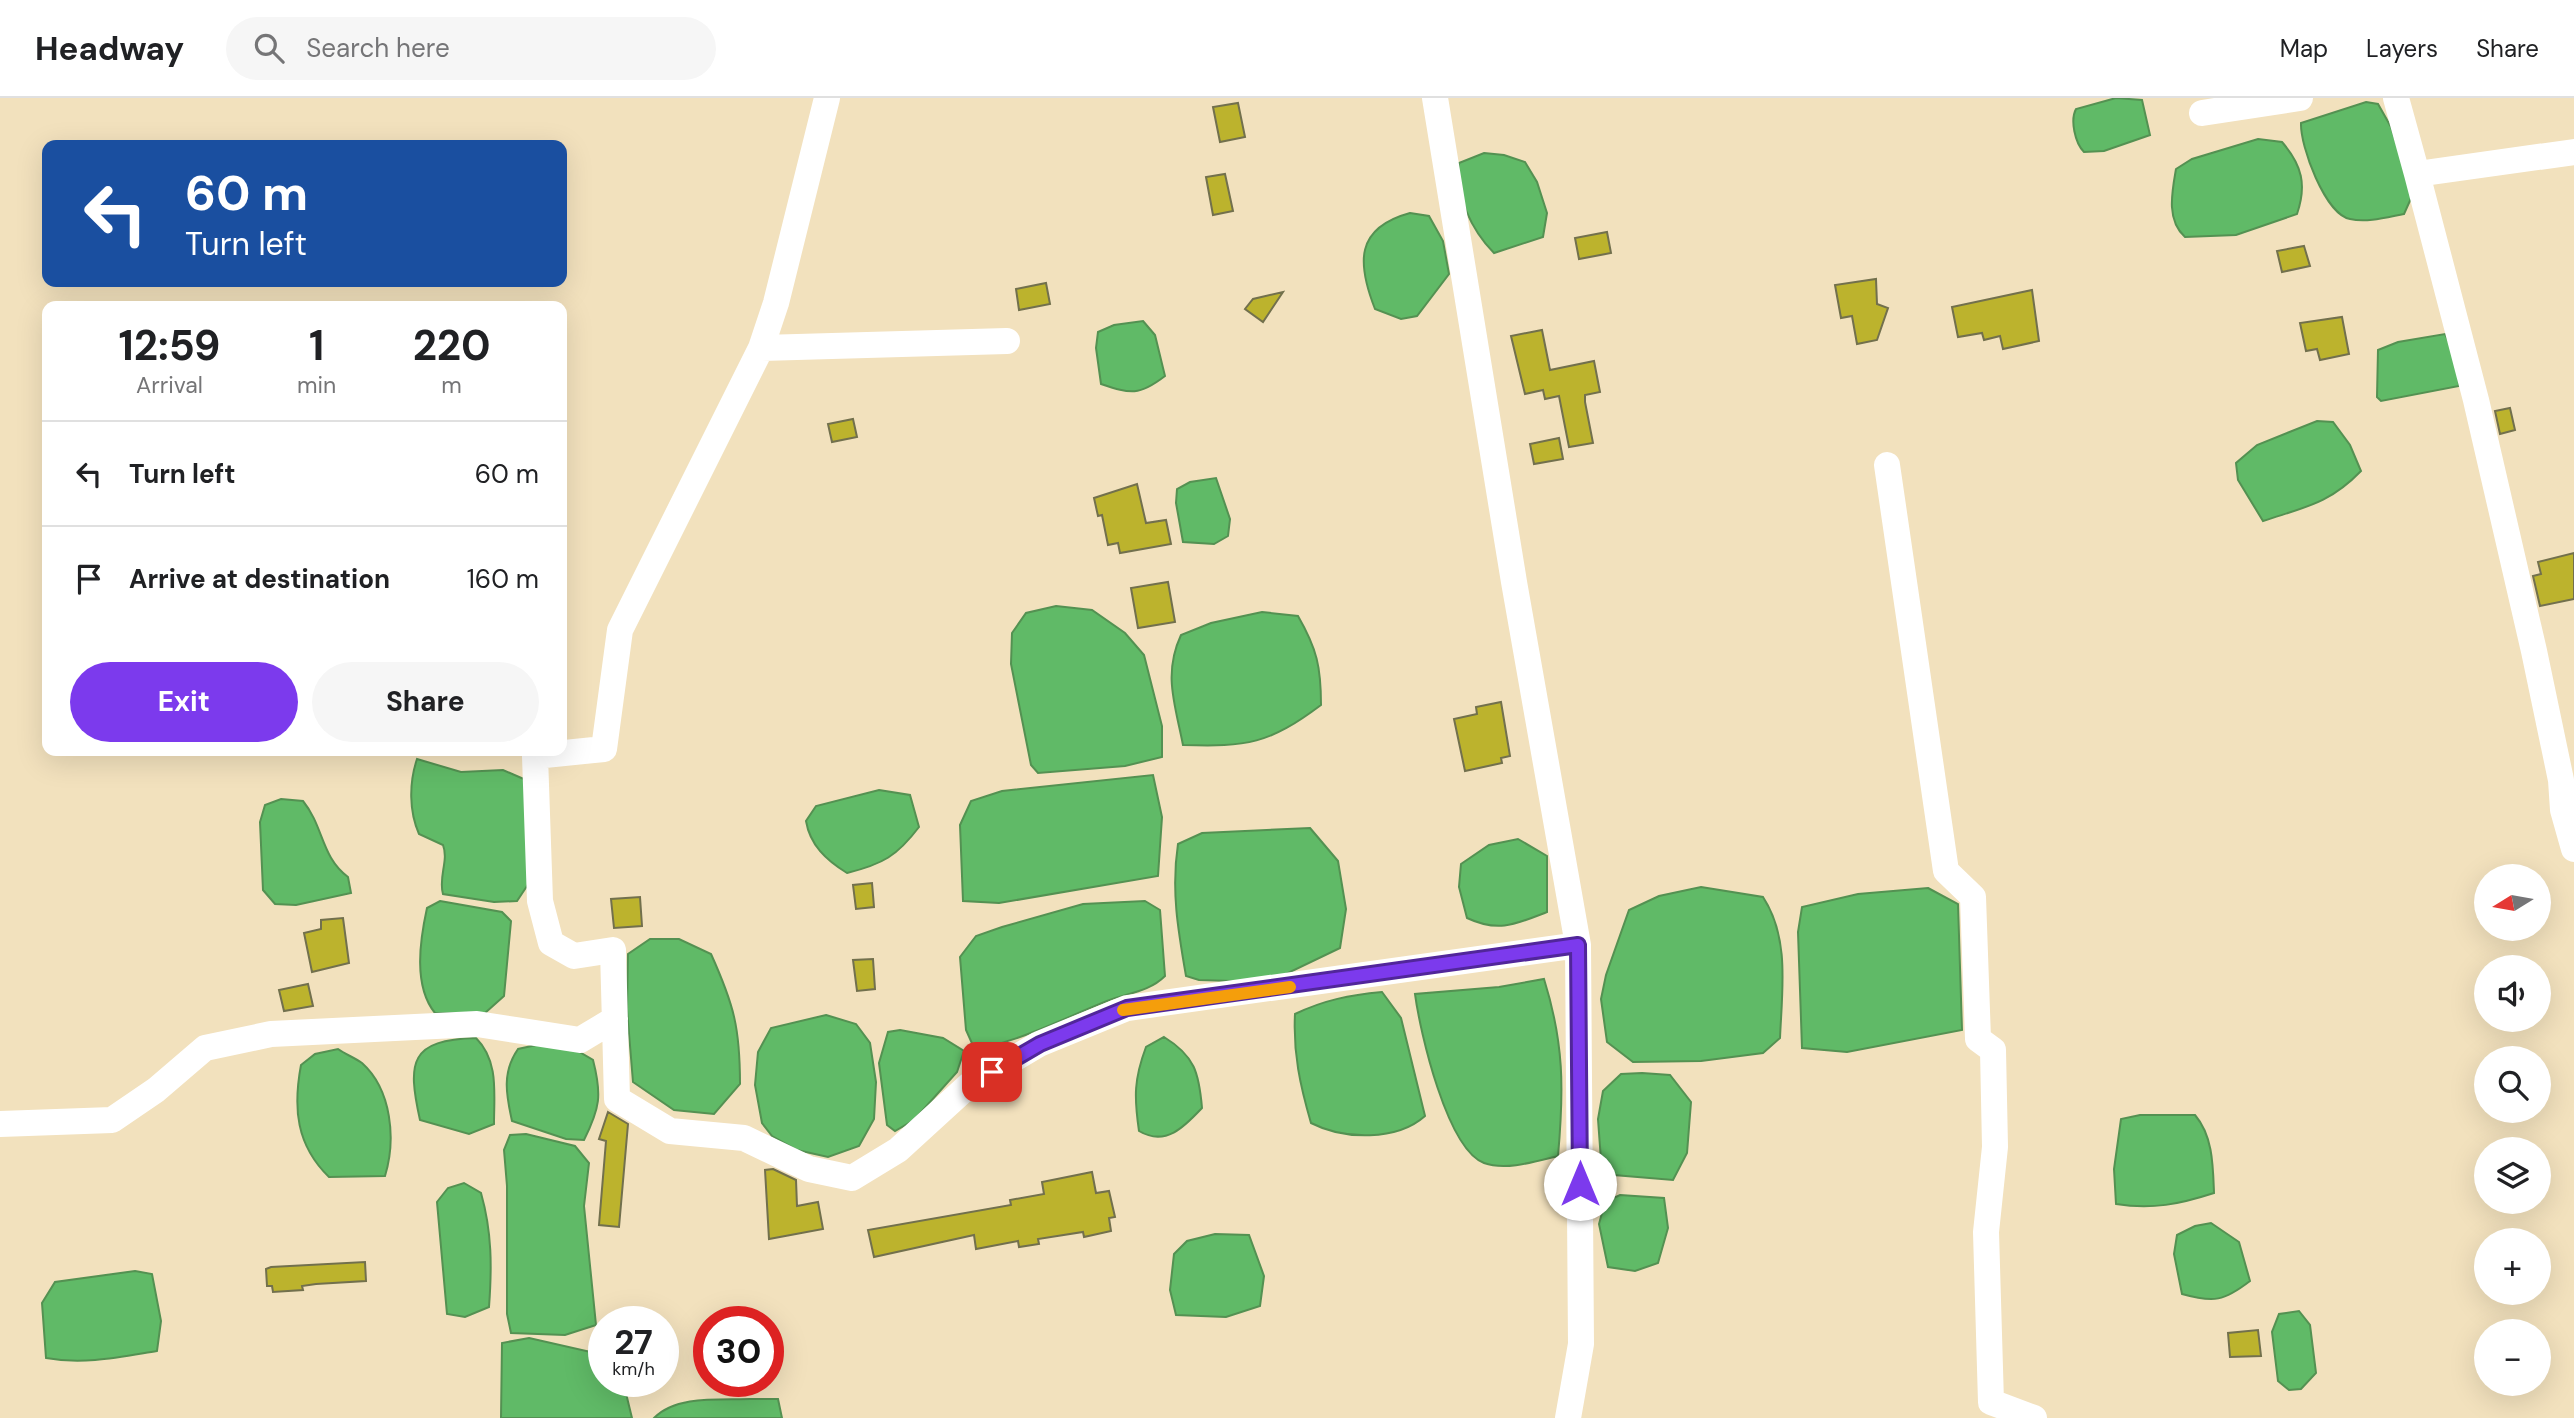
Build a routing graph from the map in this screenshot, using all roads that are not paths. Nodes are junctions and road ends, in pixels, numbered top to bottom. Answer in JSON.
{"nodes":[{"id":1,"x":827,"y":98,"type":"edge"},
{"id":2,"x":1435,"y":98,"type":"edge"},
{"id":3,"x":2300,"y":98,"type":"edge"},
{"id":4,"x":2396,"y":98,"type":"edge"},
{"id":5,"x":2202,"y":113,"type":"dead end"},
{"id":6,"x":2574,"y":152,"type":"edge"},
{"id":7,"x":2417,"y":174,"type":"junction"},
{"id":8,"x":1007,"y":341,"type":"dead end"},
{"id":9,"x":761,"y":348,"type":"junction"},
{"id":10,"x":1887,"y":465,"type":"dead end"},
{"id":11,"x":567,"y":753,"type":"edge"},
{"id":12,"x":535,"y":756,"type":"edge"},
{"id":13,"x":2574,"y":849,"type":"edge"},
{"id":14,"x":1578,"y":945,"type":"junction"},
{"id":15,"x":615,"y":1019,"type":"junction"},
{"id":16,"x":0,"y":1124,"type":"edge"},
{"id":17,"x":1568,"y":1418,"type":"edge"},
{"id":18,"x":2034,"y":1418,"type":"edge"}],
"edges":[{"from":1,"to":9,"type":"street"},
{"from":2,"to":14,"type":"street"},
{"from":3,"to":5,"type":"street"},
{"from":4,"to":7,"type":"street"},
{"from":6,"to":7,"type":"street"},
{"from":7,"to":13,"type":"street"},
{"from":8,"to":9,"type":"street"},
{"from":9,"to":11,"type":"street"},
{"from":10,"to":18,"type":"street"},
{"from":12,"to":15,"type":"street"},
{"from":14,"to":15,"type":"street"},
{"from":14,"to":17,"type":"street"},
{"from":15,"to":16,"type":"street"}]}
